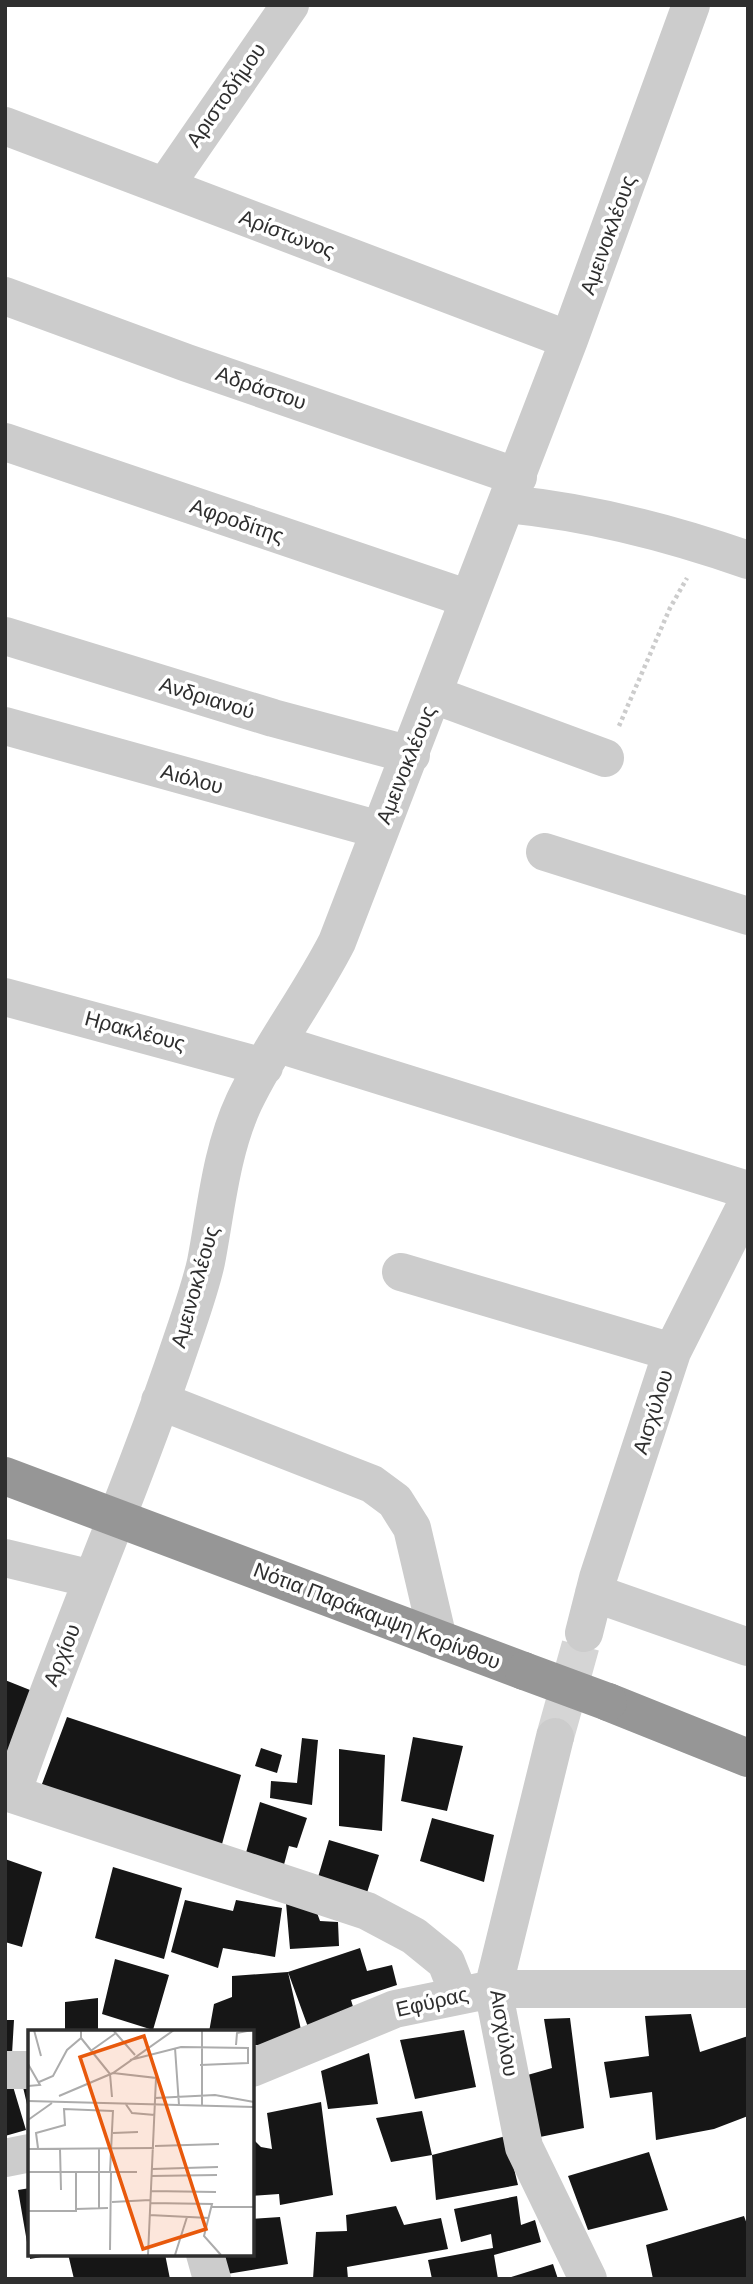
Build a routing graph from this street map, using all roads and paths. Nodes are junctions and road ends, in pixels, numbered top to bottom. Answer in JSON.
{"nodes":[{"id":1,"x":290,"y":5,"type":"edge"},
{"id":2,"x":691,"y":5,"type":"edge"},
{"id":3,"x":5,"y":126,"type":"edge"},
{"id":4,"x":164,"y":186,"type":"junction"},
{"id":5,"x":5,"y":296,"type":"edge"},
{"id":6,"x":569,"y":340,"type":"junction"},
{"id":7,"x":5,"y":442,"type":"edge"},
{"id":8,"x":512,"y":491,"type":"junction"},
{"id":9,"x":733,"y":555,"type":"edge"},
{"id":10,"x":469,"y":599,"type":"junction"},
{"id":11,"x":5,"y":636,"type":"edge"},
{"id":12,"x":434,"y":695,"type":"junction"},
{"id":13,"x":5,"y":726,"type":"edge"},
{"id":14,"x":411,"y":755,"type":"junction"},
{"id":15,"x":605,"y":758,"type":"joint"},
{"id":16,"x":380,"y":830,"type":"junction"},
{"id":17,"x":545,"y":852,"type":"dead end"},
{"id":18,"x":748,"y":916,"type":"edge"},
{"id":19,"x":5,"y":997,"type":"edge"},
{"id":20,"x":272,"y":1055,"type":"junction"},
{"id":21,"x":748,"y":1190,"type":"edge"},
{"id":22,"x":748,"y":1201,"type":"edge"},
{"id":23,"x":401,"y":1272,"type":"dead end"},
{"id":24,"x":672,"y":1352,"type":"junction"},
{"id":25,"x":160,"y":1401,"type":"junction"},
{"id":26,"x":5,"y":1476,"type":"edge"},
{"id":27,"x":117,"y":1519,"type":"junction"},
{"id":28,"x":5,"y":1558,"type":"edge"},
{"id":29,"x":92,"y":1579,"type":"junction"},
{"id":30,"x":594,"y":1593,"type":"junction"},
{"id":31,"x":583,"y":1633,"type":"tunnel mouth"},
{"id":32,"x":438,"y":1639,"type":"junction"},
{"id":33,"x":748,"y":1647,"type":"edge"},
{"id":34,"x":555,"y":1737,"type":"tunnel mouth"},
{"id":35,"x":748,"y":1758,"type":"edge"},
{"id":36,"x":748,"y":1989,"type":"edge"},
{"id":37,"x":476,"y":1992,"type":"junction"},
{"id":38,"x":254,"y":2066,"type":"edge"},
{"id":39,"x":5,"y":2070,"type":"edge"},
{"id":40,"x":28,"y":2070,"type":"edge"},
{"id":41,"x":28,"y":2152,"type":"edge"},
{"id":42,"x":5,"y":2158,"type":"edge"},
{"id":43,"x":206,"y":2256,"type":"edge"},
{"id":44,"x":212,"y":2279,"type":"edge"},
{"id":45,"x":588,"y":2279,"type":"edge"}],
"edges":[{"from":1,"to":4,"type":"street","name":"Αριστοδήμου"},
{"from":2,"to":6,"type":"street","name":"Αμεινοκλέους"},
{"from":3,"to":4,"type":"street","name":"Αρίστωνος"},
{"from":4,"to":6,"type":"street","name":"Αρίστωνος"},
{"from":5,"to":8,"type":"street","name":"Αδράστου"},
{"from":6,"to":8,"type":"street","name":"Αμεινοκλέους"},
{"from":7,"to":10,"type":"street","name":"Αφροδίτης"},
{"from":8,"to":9,"type":"street","name":"Αδράστου"},
{"from":8,"to":10,"type":"street","name":"Αμεινοκλέους"},
{"from":9,"to":15,"type":"path"},
{"from":10,"to":12,"type":"street","name":"Αμεινοκλέους"},
{"from":11,"to":14,"type":"street","name":"Ανδριανού"},
{"from":12,"to":14,"type":"street","name":"Αμεινοκλέους"},
{"from":12,"to":15,"type":"street"},
{"from":13,"to":16,"type":"street","name":"Αιόλου"},
{"from":14,"to":16,"type":"street","name":"Αμεινοκλέους"},
{"from":16,"to":20,"type":"street","name":"Αμεινοκλέους"},
{"from":17,"to":18,"type":"street"},
{"from":19,"to":20,"type":"street","name":"Ηρακλέους"},
{"from":20,"to":21,"type":"street","name":"Ηρακλέους"},
{"from":20,"to":25,"type":"street","name":"Αμεινοκλέους"},
{"from":22,"to":24,"type":"street","name":"Αισχύλου"},
{"from":23,"to":24,"type":"street"},
{"from":24,"to":30,"type":"street","name":"Αισχύλου"},
{"from":25,"to":27,"type":"street","name":"Αμεινοκλέους"},
{"from":25,"to":32,"type":"street"},
{"from":26,"to":27,"type":"highway","name":"Νότια Παράκαμψη Κορίνθου"},
{"from":27,"to":29,"type":"street","name":"Αρχίου"},
{"from":27,"to":32,"type":"highway","name":"Νότια Παράκαμψη Κορίνθου"},
{"from":28,"to":29,"type":"street"},
{"from":29,"to":37,"type":"street","name":"Αρχίου"},
{"from":30,"to":31,"type":"street","name":"Αισχύλου"},
{"from":30,"to":33,"type":"street"},
{"from":32,"to":35,"type":"highway","name":"Νότια Παράκαμψη Κορίνθου","bridge":true},
{"from":34,"to":37,"type":"street","name":"Αισχύλου"},
{"from":36,"to":37,"type":"street","name":"Εφύρας"},
{"from":37,"to":38,"type":"street","name":"Εφύρας"},
{"from":37,"to":45,"type":"street","name":"Αισχύλου"},
{"from":39,"to":40,"type":"street"},
{"from":41,"to":42,"type":"street"},
{"from":43,"to":44,"type":"street"}]}
